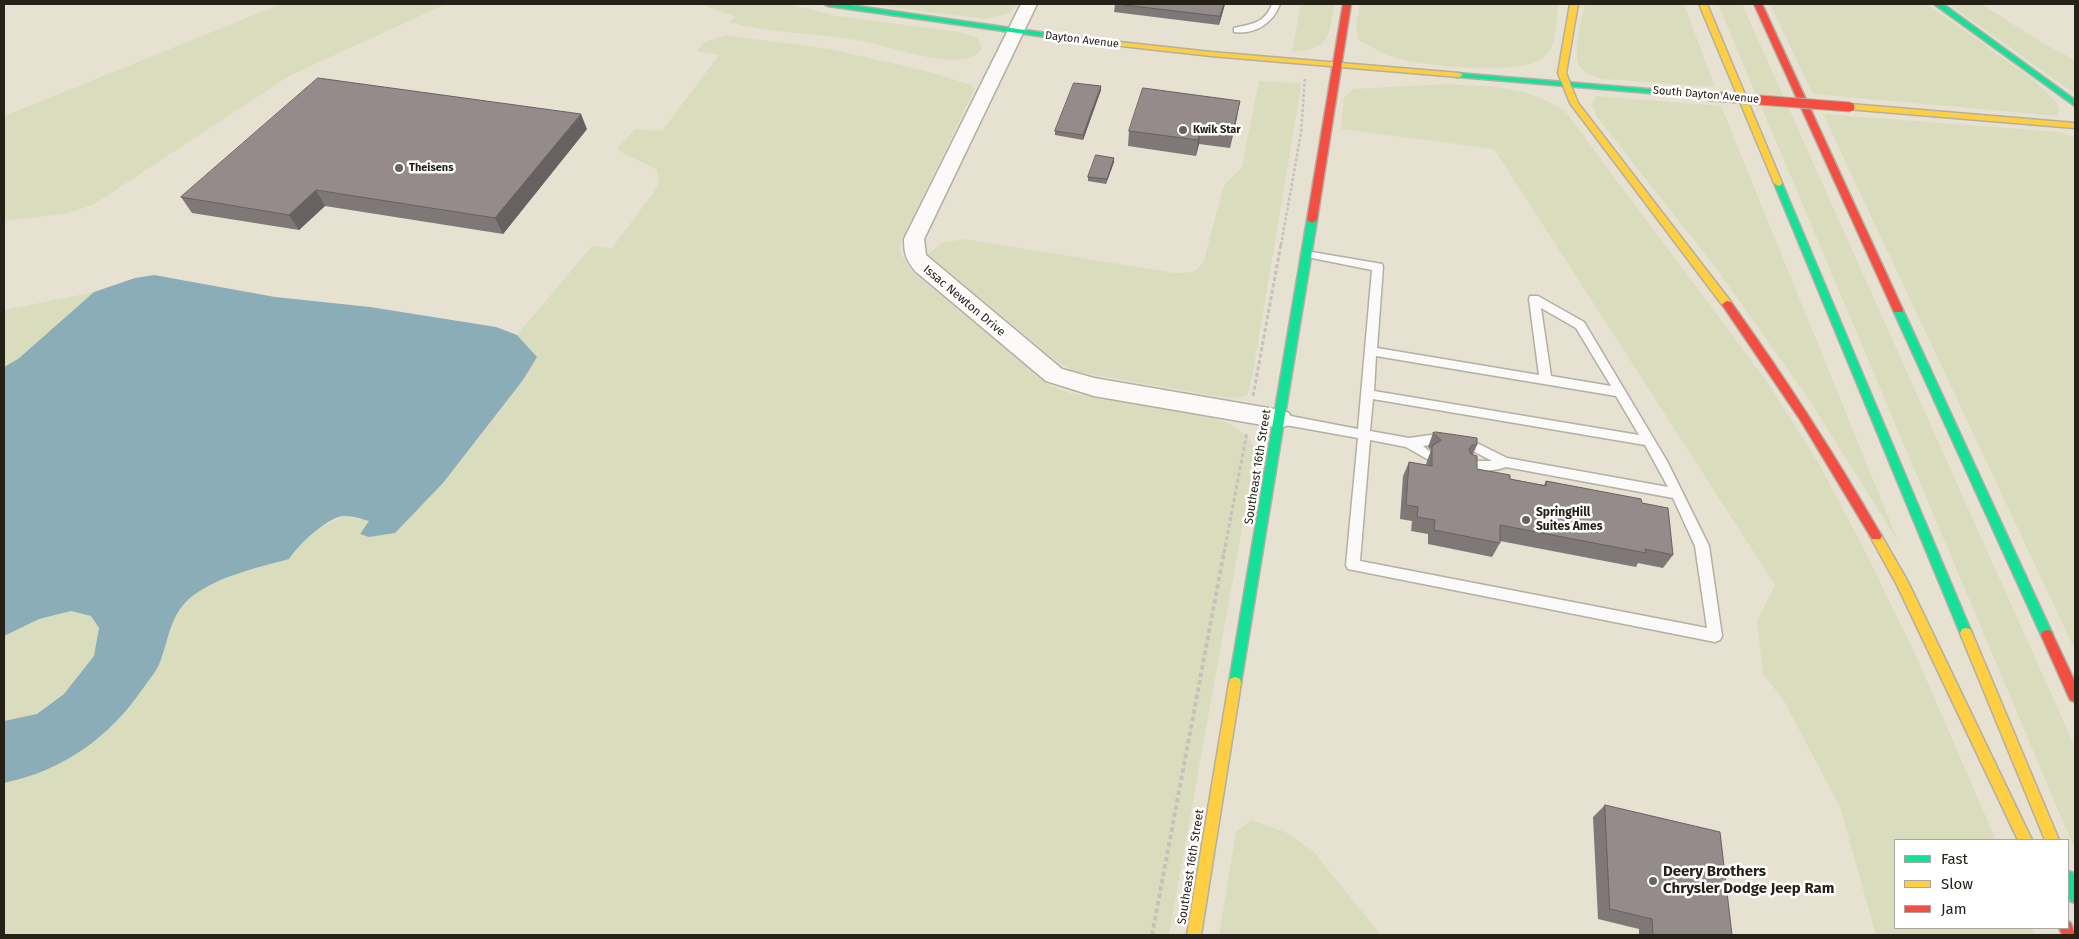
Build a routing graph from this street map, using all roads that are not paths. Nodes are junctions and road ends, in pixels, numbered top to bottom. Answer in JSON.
{"nodes":[{"id":1,"x":828,"y":4,"type":"edge"},
{"id":2,"x":1029,"y":4,"type":"edge"},
{"id":3,"x":1276,"y":4,"type":"edge"},
{"id":4,"x":1347,"y":4,"type":"edge"},
{"id":5,"x":1574,"y":4,"type":"edge"},
{"id":6,"x":1703,"y":4,"type":"edge"},
{"id":7,"x":1758,"y":4,"type":"edge"},
{"id":8,"x":1938,"y":4,"type":"edge"},
{"id":9,"x":1344,"y":22,"type":"junction"},
{"id":10,"x":1237,"y":30,"type":"dead end"},
{"id":11,"x":1016,"y":32,"type":"junction"},
{"id":12,"x":1355,"y":41,"type":"dead end"},
{"id":13,"x":1378,"y":55,"type":"dead end"},
{"id":14,"x":1337,"y":65,"type":"junction"},
{"id":15,"x":1448,"y":74,"type":"junction"},
{"id":16,"x":1565,"y":84,"type":"junction"},
{"id":17,"x":2075,"y":104,"type":"edge"},
{"id":18,"x":2075,"y":126,"type":"edge"},
{"id":19,"x":1306,"y":254,"type":"junction"},
{"id":20,"x":1370,"y":351,"type":"junction"},
{"id":21,"x":1546,"y":379,"type":"junction"},
{"id":22,"x":1620,"y":392,"type":"junction"},
{"id":23,"x":1368,"y":394,"type":"junction"},
{"id":24,"x":1280,"y":419,"type":"junction"},
{"id":25,"x":1364,"y":434,"type":"junction"},
{"id":26,"x":1649,"y":441,"type":"junction"},
{"id":27,"x":1409,"y":443,"type":"junction"},
{"id":28,"x":1427,"y":454,"type":"dead end"},
{"id":29,"x":1505,"y":462,"type":"junction"},
{"id":30,"x":1470,"y":464,"type":"edge"},
{"id":31,"x":1677,"y":494,"type":"junction"},
{"id":32,"x":2075,"y":696,"type":"edge"},
{"id":33,"x":2025,"y":839,"type":"edge"},
{"id":34,"x":2052,"y":839,"type":"edge"},
{"id":35,"x":2069,"y":881,"type":"edge"},
{"id":36,"x":2075,"y":896,"type":"edge"},
{"id":37,"x":1194,"y":935,"type":"edge"}],
"edges":[{"from":1,"to":11,"type":"main road","name":"Dayton Avenue"},
{"from":2,"to":11,"type":"street","name":"Issac Newton Drive"},
{"from":3,"to":10,"type":"lane"},
{"from":4,"to":9,"type":"main road","name":"Southeast 16th Street"},
{"from":5,"to":16,"type":"main road"},
{"from":6,"to":34,"type":"main road"},
{"from":7,"to":32,"type":"main road"},
{"from":8,"to":17,"type":"main road"},
{"from":9,"to":12,"type":"main road"},
{"from":9,"to":14,"type":"main road","name":"Southeast 16th Street"},
{"from":11,"to":14,"type":"main road","name":"Dayton Avenue"},
{"from":11,"to":24,"type":"street","name":"Issac Newton Drive"},
{"from":13,"to":15,"type":"main road"},
{"from":14,"to":15,"type":"main road","name":"South Dayton Avenue"},
{"from":14,"to":19,"type":"main road","name":"Southeast 16th Street"},
{"from":15,"to":16,"type":"main road","name":"South Dayton Avenue"},
{"from":16,"to":18,"type":"main road","name":"South Dayton Avenue","bridge":true},
{"from":16,"to":33,"type":"main road"},
{"from":19,"to":20,"type":"lane"},
{"from":19,"to":24,"type":"main road","name":"Southeast 16th Street"},
{"from":20,"to":21,"type":"lane"},
{"from":20,"to":23,"type":"lane"},
{"from":21,"to":22,"type":"lane"},
{"from":21,"to":22,"type":"lane"},
{"from":22,"to":26,"type":"lane"},
{"from":23,"to":25,"type":"lane"},
{"from":23,"to":26,"type":"lane"},
{"from":24,"to":25,"type":"lane"},
{"from":24,"to":37,"type":"main road","name":"Southeast 16th Street"},
{"from":25,"to":27,"type":"lane"},
{"from":25,"to":31,"type":"lane"},
{"from":26,"to":31,"type":"lane"},
{"from":27,"to":28,"type":"lane"},
{"from":27,"to":29,"type":"lane"},
{"from":29,"to":30,"type":"lane"},
{"from":29,"to":31,"type":"lane"},
{"from":35,"to":36,"type":"main road"}]}
